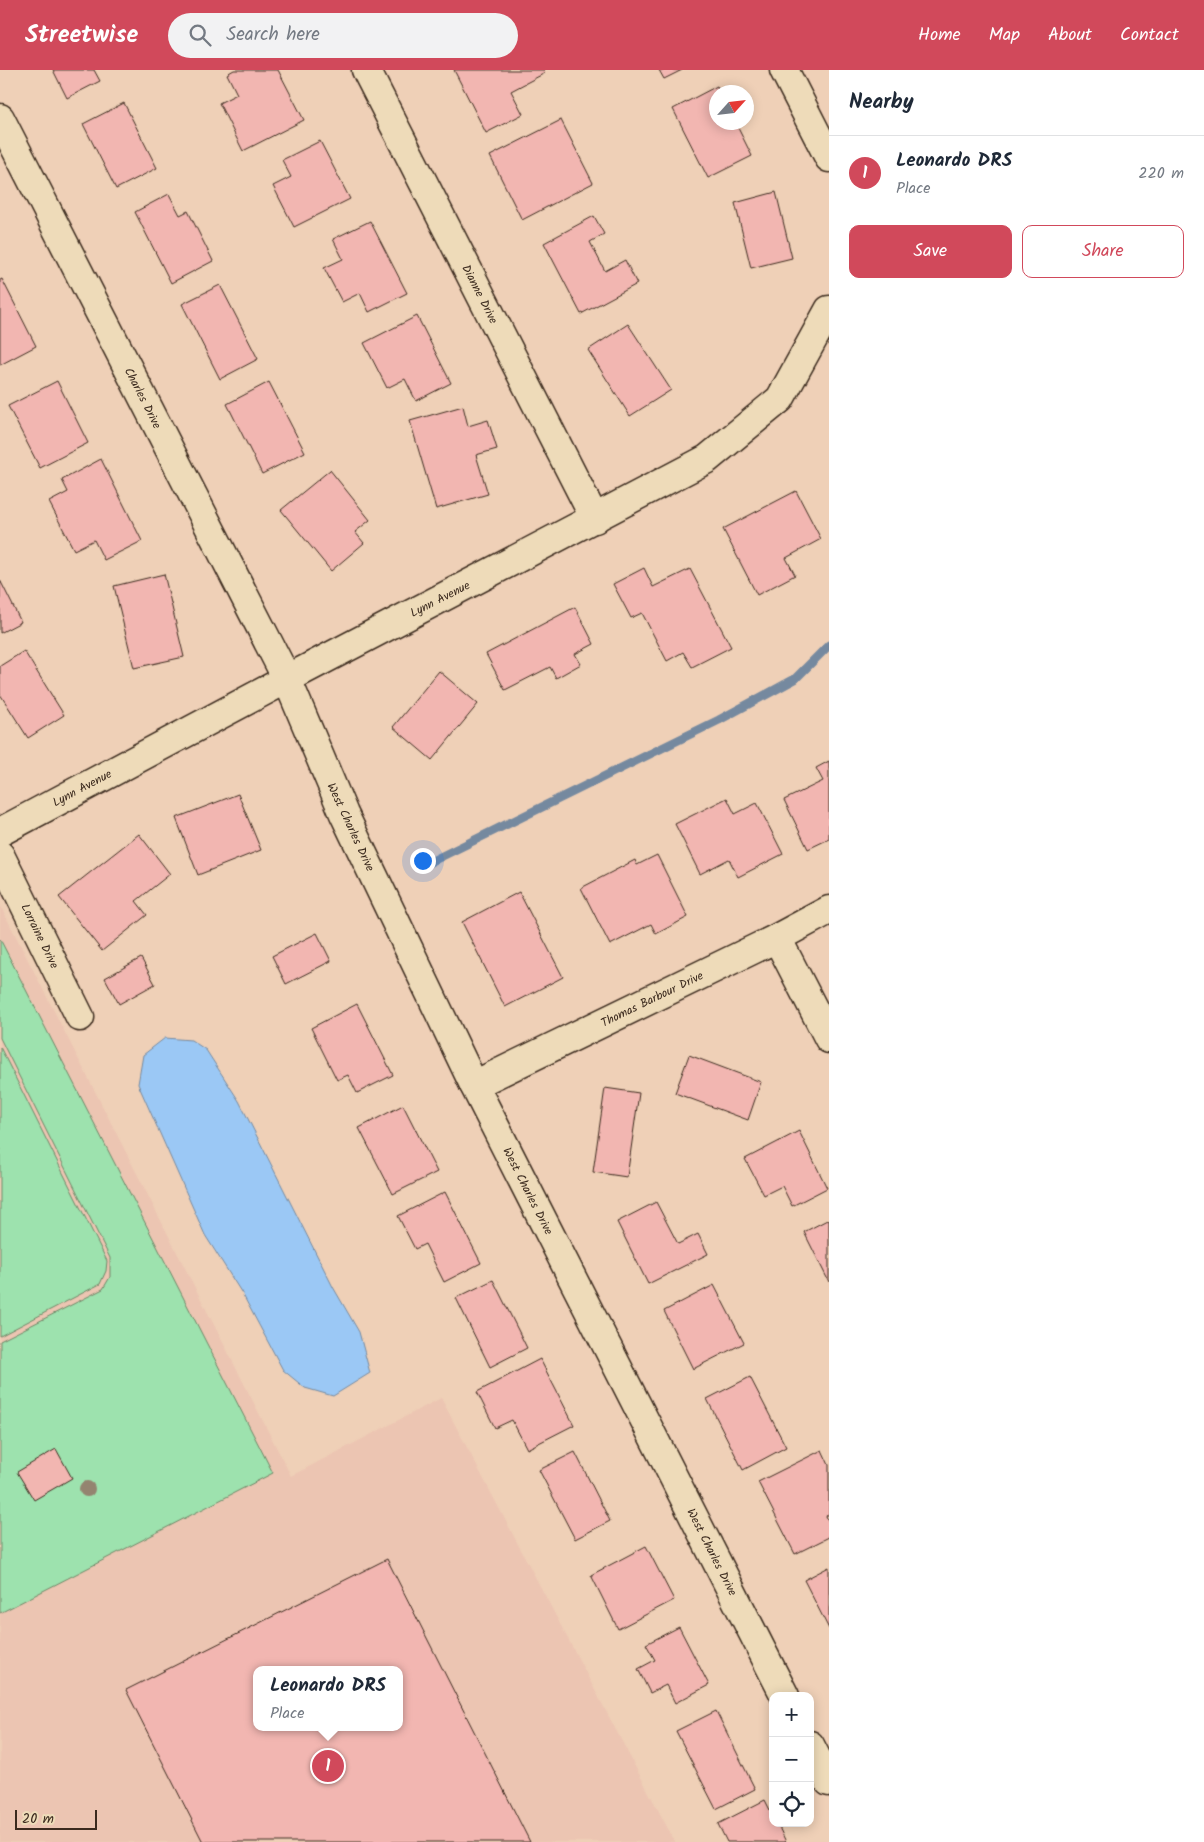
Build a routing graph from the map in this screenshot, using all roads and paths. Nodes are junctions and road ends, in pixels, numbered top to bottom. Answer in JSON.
{"nodes":[{"id":1,"x":366,"y":70,"type":"edge"},
{"id":2,"x":784,"y":70,"type":"edge"},
{"id":3,"x":0,"y":118,"type":"edge"},
{"id":4,"x":829,"y":158,"type":"edge"},
{"id":5,"x":829,"y":310,"type":"edge"},
{"id":6,"x":595,"y":519,"type":"junction"},
{"id":7,"x":287,"y":679,"type":"junction"},
{"id":8,"x":0,"y":832,"type":"edge"},
{"id":9,"x":0,"y":855,"type":"edge"},
{"id":10,"x":829,"y":910,"type":"edge"},
{"id":11,"x":777,"y":938,"type":"junction"},
{"id":12,"x":80,"y":1016,"type":"dead end"},
{"id":13,"x":829,"y":1039,"type":"edge"},
{"id":14,"x":474,"y":1086,"type":"junction"},
{"id":15,"x":783,"y":1692,"type":"edge"},
{"id":16,"x":814,"y":1753,"type":"edge"},
{"id":17,"x":829,"y":1782,"type":"edge"}],
"edges":[{"from":1,"to":6,"type":"street","name":"Dianne Drive"},
{"from":2,"to":4,"type":"street"},
{"from":3,"to":7,"type":"street","name":"Charles Drive"},
{"from":5,"to":6,"type":"street","name":"Lynn Avenue"},
{"from":6,"to":7,"type":"street","name":"Lynn Avenue"},
{"from":7,"to":8,"type":"street","name":"Lynn Avenue"},
{"from":7,"to":14,"type":"street","name":"West Charles Drive"},
{"from":9,"to":12,"type":"street","name":"Lorraine Drive"},
{"from":10,"to":11,"type":"street","name":"Thomas Barbour Drive"},
{"from":11,"to":13,"type":"street"},
{"from":11,"to":14,"type":"street","name":"Thomas Barbour Drive"},
{"from":14,"to":15,"type":"street","name":"West Charles Drive"},
{"from":16,"to":17,"type":"street"}]}
